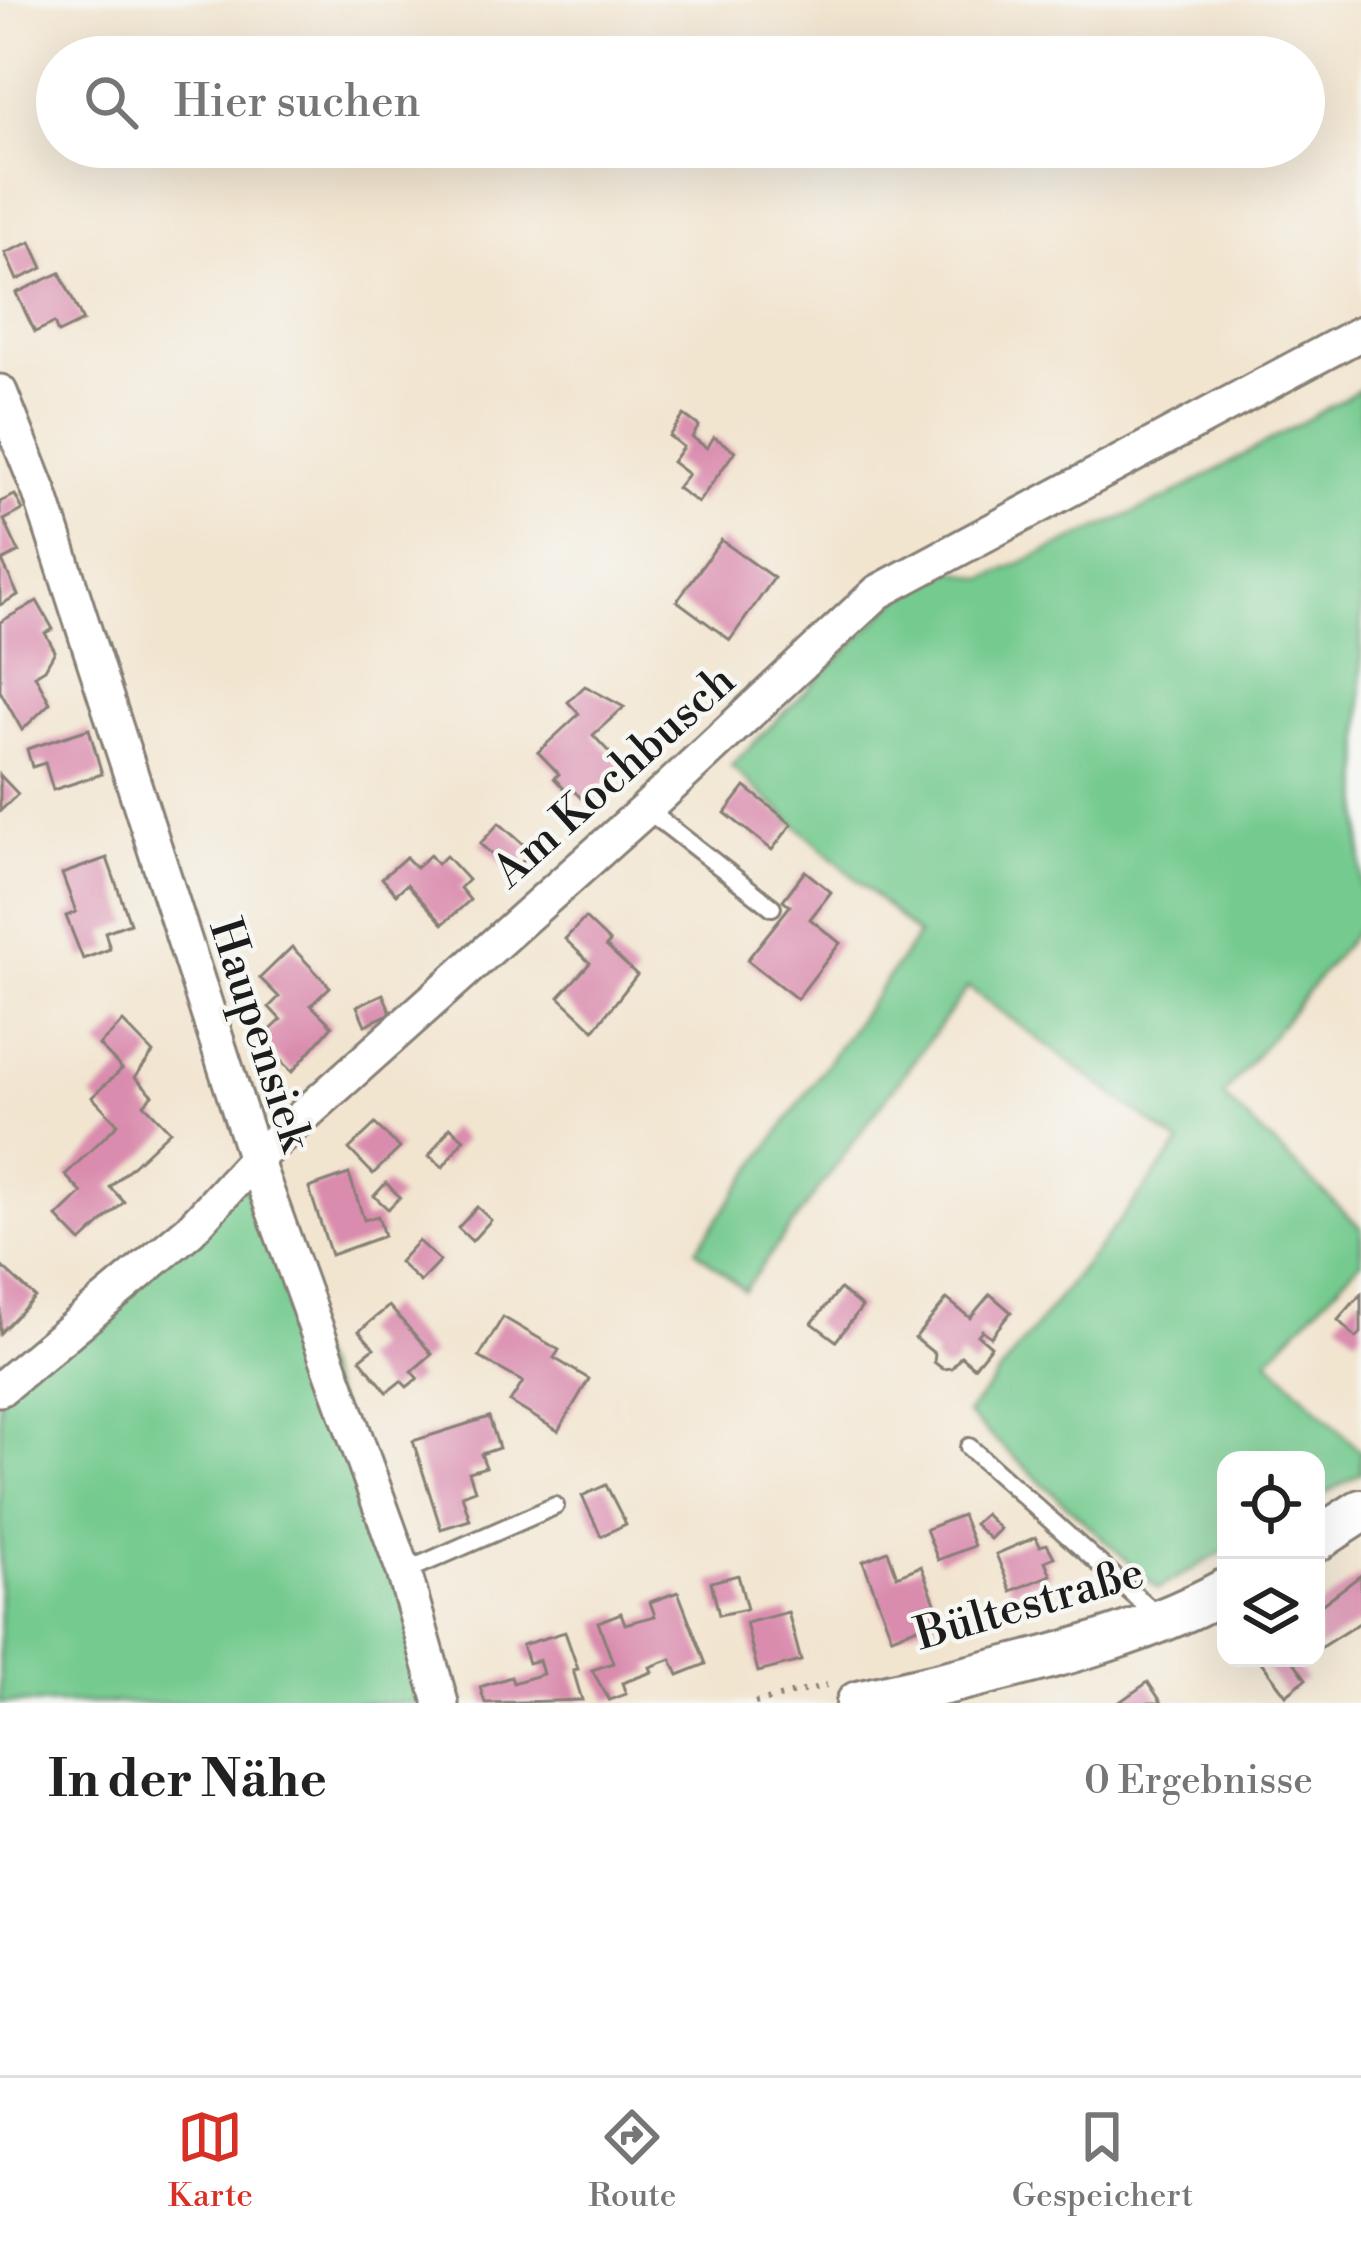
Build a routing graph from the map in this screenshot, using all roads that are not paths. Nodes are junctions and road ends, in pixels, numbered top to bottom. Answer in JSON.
{"nodes":[{"id":1,"x":1361,"y":333,"type":"edge"},
{"id":2,"x":0,"y":392,"type":"edge"},
{"id":3,"x":646,"y":808,"type":"junction"},
{"id":4,"x":772,"y":907,"type":"dead end"},
{"id":5,"x":255,"y":1159,"type":"junction"},
{"id":6,"x":0,"y":1389,"type":"edge"},
{"id":7,"x":969,"y":1447,"type":"dead end"},
{"id":8,"x":555,"y":1506,"type":"dead end"},
{"id":9,"x":1361,"y":1510,"type":"edge"},
{"id":10,"x":1325,"y":1534,"type":"edge"},
{"id":11,"x":404,"y":1572,"type":"junction"},
{"id":12,"x":1217,"y":1595,"type":"edge"},
{"id":13,"x":1160,"y":1619,"type":"junction"},
{"id":14,"x":442,"y":1703,"type":"edge"},
{"id":15,"x":858,"y":1703,"type":"edge"}],
"edges":[{"from":1,"to":3,"type":"street","name":"Am Kochbusch"},
{"from":2,"to":5,"type":"street","name":"Haupensiek"},
{"from":3,"to":4,"type":"lane"},
{"from":3,"to":5,"type":"street","name":"Am Kochbusch"},
{"from":5,"to":6,"type":"street","name":"Am Kochbusch"},
{"from":5,"to":11,"type":"street","name":"Haupensiek"},
{"from":7,"to":13,"type":"lane"},
{"from":8,"to":11,"type":"lane"},
{"from":9,"to":10,"type":"street"},
{"from":11,"to":14,"type":"street","name":"Haupensiek"},
{"from":12,"to":13,"type":"street","name":"Bültestraße"},
{"from":13,"to":15,"type":"street","name":"Bültestraße"}]}
